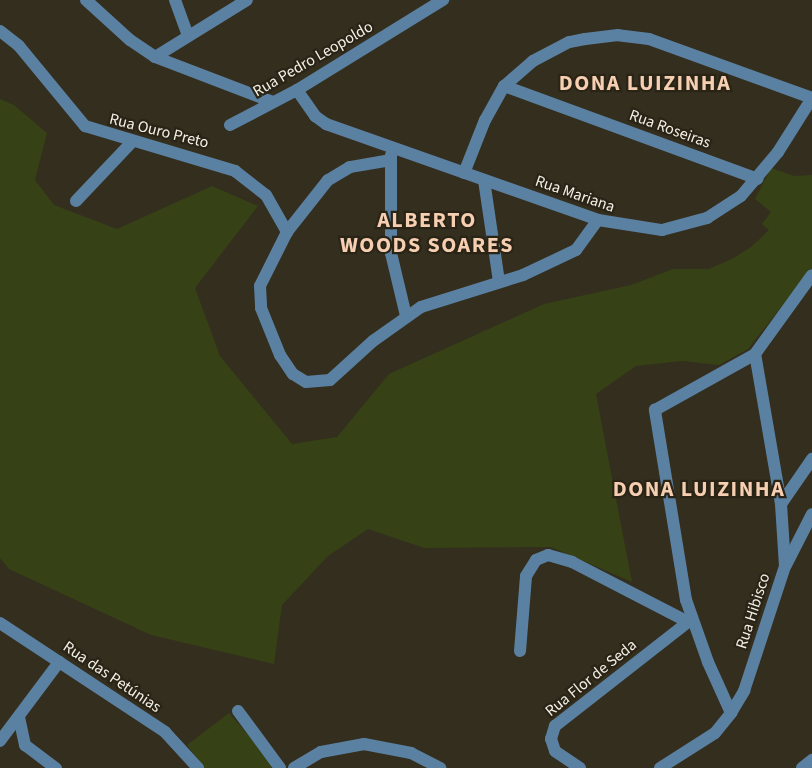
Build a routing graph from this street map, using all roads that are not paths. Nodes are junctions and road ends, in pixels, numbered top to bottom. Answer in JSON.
{"nodes":[{"id":1,"x":86,"y":0,"type":"edge"},
{"id":2,"x":175,"y":0,"type":"edge"},
{"id":3,"x":247,"y":0,"type":"edge"},
{"id":4,"x":443,"y":0,"type":"edge"},
{"id":5,"x":0,"y":31,"type":"edge"},
{"id":6,"x":188,"y":36,"type":"junction"},
{"id":7,"x":155,"y":57,"type":"junction"},
{"id":8,"x":504,"y":86,"type":"junction"},
{"id":9,"x":297,"y":90,"type":"junction"},
{"id":10,"x":812,"y":98,"type":"edge"},
{"id":11,"x":273,"y":102,"type":"junction"},
{"id":12,"x":230,"y":125,"type":"dead end"},
{"id":13,"x":131,"y":143,"type":"junction"},
{"id":14,"x":391,"y":144,"type":"junction"},
{"id":15,"x":391,"y":160,"type":"junction"},
{"id":16,"x":464,"y":173,"type":"junction"},
{"id":17,"x":758,"y":179,"type":"junction"},
{"id":18,"x":484,"y":180,"type":"junction"},
{"id":19,"x":76,"y":201,"type":"dead end"},
{"id":20,"x":598,"y":220,"type":"junction"},
{"id":21,"x":287,"y":232,"type":"junction"},
{"id":22,"x":812,"y":275,"type":"edge"},
{"id":23,"x":499,"y":281,"type":"junction"},
{"id":24,"x":406,"y":316,"type":"junction"},
{"id":25,"x":755,"y":354,"type":"junction"},
{"id":26,"x":812,"y":459,"type":"edge"},
{"id":27,"x":781,"y":504,"type":"junction"},
{"id":28,"x":812,"y":514,"type":"edge"},
{"id":29,"x":785,"y":566,"type":"junction"},
{"id":30,"x":690,"y":620,"type":"junction"},
{"id":31,"x":0,"y":623,"type":"edge"},
{"id":32,"x":520,"y":651,"type":"dead end"},
{"id":33,"x":59,"y":662,"type":"junction"},
{"id":34,"x":238,"y":711,"type":"dead end"},
{"id":35,"x":731,"y":713,"type":"junction"},
{"id":36,"x":20,"y":717,"type":"junction"},
{"id":37,"x":0,"y":741,"type":"edge"},
{"id":38,"x":812,"y":760,"type":"edge"},
{"id":39,"x":56,"y":768,"type":"edge"},
{"id":40,"x":198,"y":768,"type":"edge"},
{"id":41,"x":280,"y":768,"type":"edge"},
{"id":42,"x":294,"y":768,"type":"edge"},
{"id":43,"x":440,"y":768,"type":"edge"},
{"id":44,"x":580,"y":768,"type":"edge"},
{"id":45,"x":660,"y":768,"type":"edge"},
{"id":46,"x":802,"y":768,"type":"edge"}],
"edges":[{"from":1,"to":7,"type":"street"},
{"from":2,"to":6,"type":"street"},
{"from":3,"to":6,"type":"street"},
{"from":4,"to":9,"type":"street","name":"Rua Pedro Leopoldo"},
{"from":5,"to":13,"type":"street","name":"Rua Ouro Preto"},
{"from":6,"to":7,"type":"street"},
{"from":7,"to":11,"type":"street"},
{"from":8,"to":10,"type":"street"},
{"from":8,"to":16,"type":"street"},
{"from":8,"to":17,"type":"street","name":"Rua Roseiras"},
{"from":9,"to":11,"type":"street","name":"Rua Pedro Leopoldo"},
{"from":9,"to":14,"type":"street","name":"Rua Mariana"},
{"from":10,"to":17,"type":"street","name":"Rua Mariana"},
{"from":11,"to":12,"type":"street","name":"Rua Pedro Leopoldo"},
{"from":13,"to":19,"type":"street"},
{"from":13,"to":21,"type":"street","name":"Rua Ouro Preto"},
{"from":14,"to":15,"type":"street"},
{"from":14,"to":16,"type":"street","name":"Rua Mariana"},
{"from":15,"to":21,"type":"street"},
{"from":15,"to":24,"type":"street"},
{"from":16,"to":18,"type":"street","name":"Rua Mariana"},
{"from":17,"to":20,"type":"street","name":"Rua Mariana"},
{"from":18,"to":20,"type":"street","name":"Rua Mariana"},
{"from":18,"to":23,"type":"street"},
{"from":20,"to":23,"type":"street"},
{"from":21,"to":24,"type":"street"},
{"from":22,"to":25,"type":"street"},
{"from":23,"to":24,"type":"street"},
{"from":25,"to":27,"type":"street","name":"Rua Hibisco"},
{"from":25,"to":30,"type":"street"},
{"from":26,"to":27,"type":"street"},
{"from":27,"to":29,"type":"street","name":"Rua Hibisco"},
{"from":28,"to":29,"type":"street"},
{"from":29,"to":35,"type":"street","name":"Rua Hibisco"},
{"from":30,"to":32,"type":"street"},
{"from":30,"to":35,"type":"street"},
{"from":30,"to":44,"type":"street","name":"Rua Flor de Seda"},
{"from":31,"to":33,"type":"street","name":"Rua das Petúnias"},
{"from":33,"to":36,"type":"street"},
{"from":33,"to":40,"type":"street","name":"Rua das Petúnias"},
{"from":34,"to":41,"type":"street"},
{"from":35,"to":45,"type":"street","name":"Rua Hibisco"},
{"from":36,"to":37,"type":"street"},
{"from":36,"to":39,"type":"street"},
{"from":38,"to":46,"type":"street"},
{"from":42,"to":43,"type":"street"}]}
